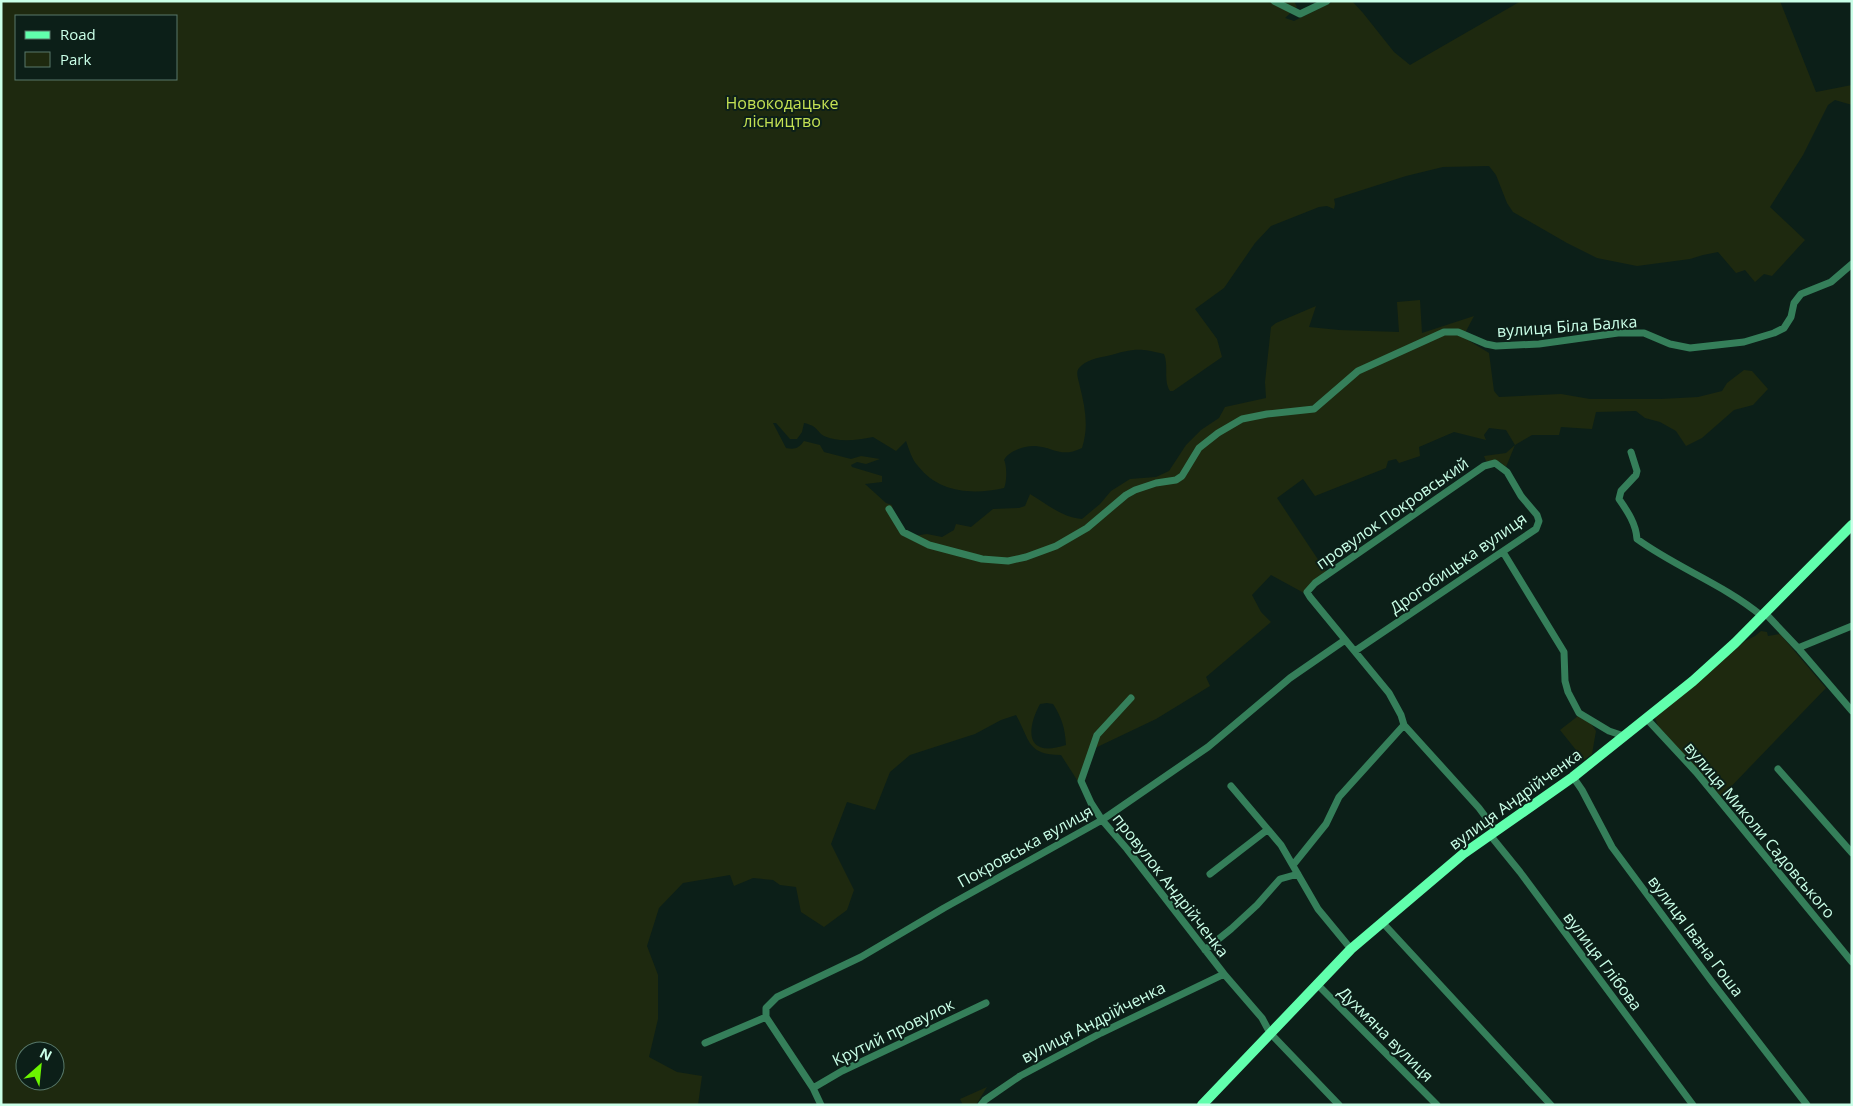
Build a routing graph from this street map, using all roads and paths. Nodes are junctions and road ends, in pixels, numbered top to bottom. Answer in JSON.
{"nodes":[{"id":1,"x":1274,"y":1,"type":"edge"},
{"id":2,"x":1327,"y":1,"type":"edge"},
{"id":3,"x":1852,"y":264,"type":"edge"},
{"id":4,"x":1631,"y":452,"type":"dead end"},
{"id":5,"x":1495,"y":463,"type":"joint"},
{"id":6,"x":889,"y":508,"type":"dead end"},
{"id":7,"x":1852,"y":525,"type":"edge"},
{"id":8,"x":1503,"y":552,"type":"junction"},
{"id":9,"x":1763,"y":614,"type":"junction"},
{"id":10,"x":1852,"y":626,"type":"edge"},
{"id":11,"x":1345,"y":640,"type":"junction"},
{"id":12,"x":1798,"y":648,"type":"junction"},
{"id":13,"x":1355,"y":651,"type":"junction"},
{"id":14,"x":1131,"y":698,"type":"dead end"},
{"id":15,"x":1852,"y":712,"type":"edge"},
{"id":16,"x":1646,"y":718,"type":"junction"},
{"id":17,"x":1404,"y":725,"type":"junction"},
{"id":18,"x":1624,"y":736,"type":"junction"},
{"id":19,"x":1778,"y":769,"type":"dead end"},
{"id":20,"x":1573,"y":777,"type":"junction"},
{"id":21,"x":1231,"y":786,"type":"dead end"},
{"id":22,"x":1102,"y":820,"type":"junction"},
{"id":23,"x":1267,"y":830,"type":"junction"},
{"id":24,"x":1493,"y":833,"type":"junction"},
{"id":25,"x":1852,"y":853,"type":"edge"},
{"id":26,"x":1293,"y":865,"type":"junction"},
{"id":27,"x":1210,"y":874,"type":"dead end"},
{"id":28,"x":1298,"y":874,"type":"junction"},
{"id":29,"x":1382,"y":922,"type":"junction"},
{"id":30,"x":1351,"y":949,"type":"junction"},
{"id":31,"x":1205,"y":950,"type":"junction"},
{"id":32,"x":1852,"y":962,"type":"edge"},
{"id":33,"x":1224,"y":974,"type":"junction"},
{"id":34,"x":1317,"y":984,"type":"junction"},
{"id":35,"x":986,"y":1003,"type":"dead end"},
{"id":36,"x":766,"y":1017,"type":"junction"},
{"id":37,"x":1270,"y":1033,"type":"junction"},
{"id":38,"x":705,"y":1043,"type":"dead end"},
{"id":39,"x":813,"y":1088,"type":"junction"},
{"id":40,"x":821,"y":1105,"type":"edge"},
{"id":41,"x":982,"y":1105,"type":"edge"},
{"id":42,"x":1202,"y":1105,"type":"edge"},
{"id":43,"x":1339,"y":1105,"type":"edge"},
{"id":44,"x":1436,"y":1105,"type":"edge"},
{"id":45,"x":1551,"y":1105,"type":"edge"},
{"id":46,"x":1693,"y":1105,"type":"edge"},
{"id":47,"x":1807,"y":1105,"type":"edge"}],
"edges":[{"from":1,"to":2,"type":"street"},
{"from":3,"to":6,"type":"street","name":"вулиця Біла Балка"},
{"from":4,"to":9,"type":"street"},
{"from":5,"to":8,"type":"street","name":"Дрогобицька вулиця"},
{"from":5,"to":11,"type":"street","name":"провулок Покровський"},
{"from":7,"to":9,"type":"street","name":"вулиця Андрійченка"},
{"from":8,"to":13,"type":"street","name":"Дрогобицька вулиця"},
{"from":8,"to":18,"type":"street"},
{"from":9,"to":12,"type":"street"},
{"from":9,"to":16,"type":"street","name":"вулиця Андрійченка"},
{"from":10,"to":12,"type":"street"},
{"from":11,"to":13,"type":"street"},
{"from":11,"to":22,"type":"street","name":"Покровська вулиця"},
{"from":12,"to":15,"type":"street"},
{"from":13,"to":17,"type":"street"},
{"from":14,"to":22,"type":"street","name":"провулок Андрійченка"},
{"from":16,"to":18,"type":"street","name":"вулиця Андрійченка"},
{"from":16,"to":32,"type":"street","name":"вулиця Миколи Садовського"},
{"from":17,"to":24,"type":"street"},
{"from":17,"to":26,"type":"street"},
{"from":18,"to":20,"type":"street","name":"вулиця Андрійченка"},
{"from":19,"to":25,"type":"street"},
{"from":20,"to":24,"type":"street","name":"вулиця Андрійченка"},
{"from":20,"to":47,"type":"street","name":"вулиця Івана Гоша"},
{"from":21,"to":23,"type":"street"},
{"from":22,"to":31,"type":"street","name":"провулок Андрійченка"},
{"from":22,"to":36,"type":"street","name":"Покровська вулиця"},
{"from":23,"to":26,"type":"street"},
{"from":23,"to":27,"type":"street"},
{"from":24,"to":29,"type":"street","name":"вулиця Андрійченка"},
{"from":24,"to":46,"type":"street","name":"вулиця Глібова"},
{"from":26,"to":28,"type":"street"},
{"from":28,"to":30,"type":"street"},
{"from":28,"to":31,"type":"street"},
{"from":29,"to":30,"type":"street","name":"вулиця Андрійченка"},
{"from":29,"to":45,"type":"street"},
{"from":30,"to":34,"type":"street","name":"вулиця Андрійченка"},
{"from":31,"to":33,"type":"street","name":"провулок Андрійченка"},
{"from":33,"to":37,"type":"street","name":"провулок Андрійченка"},
{"from":33,"to":41,"type":"street","name":"вулиця Андрійченка"},
{"from":34,"to":37,"type":"street","name":"вулиця Андрійченка"},
{"from":34,"to":44,"type":"street","name":"Духмяна вулиця"},
{"from":35,"to":39,"type":"street","name":"Крутий провулок"},
{"from":36,"to":38,"type":"street"},
{"from":36,"to":39,"type":"street"},
{"from":37,"to":42,"type":"street","name":"вулиця Андрійченка"},
{"from":37,"to":43,"type":"street","name":"провулок Андрійченка"},
{"from":39,"to":40,"type":"street"}]}
